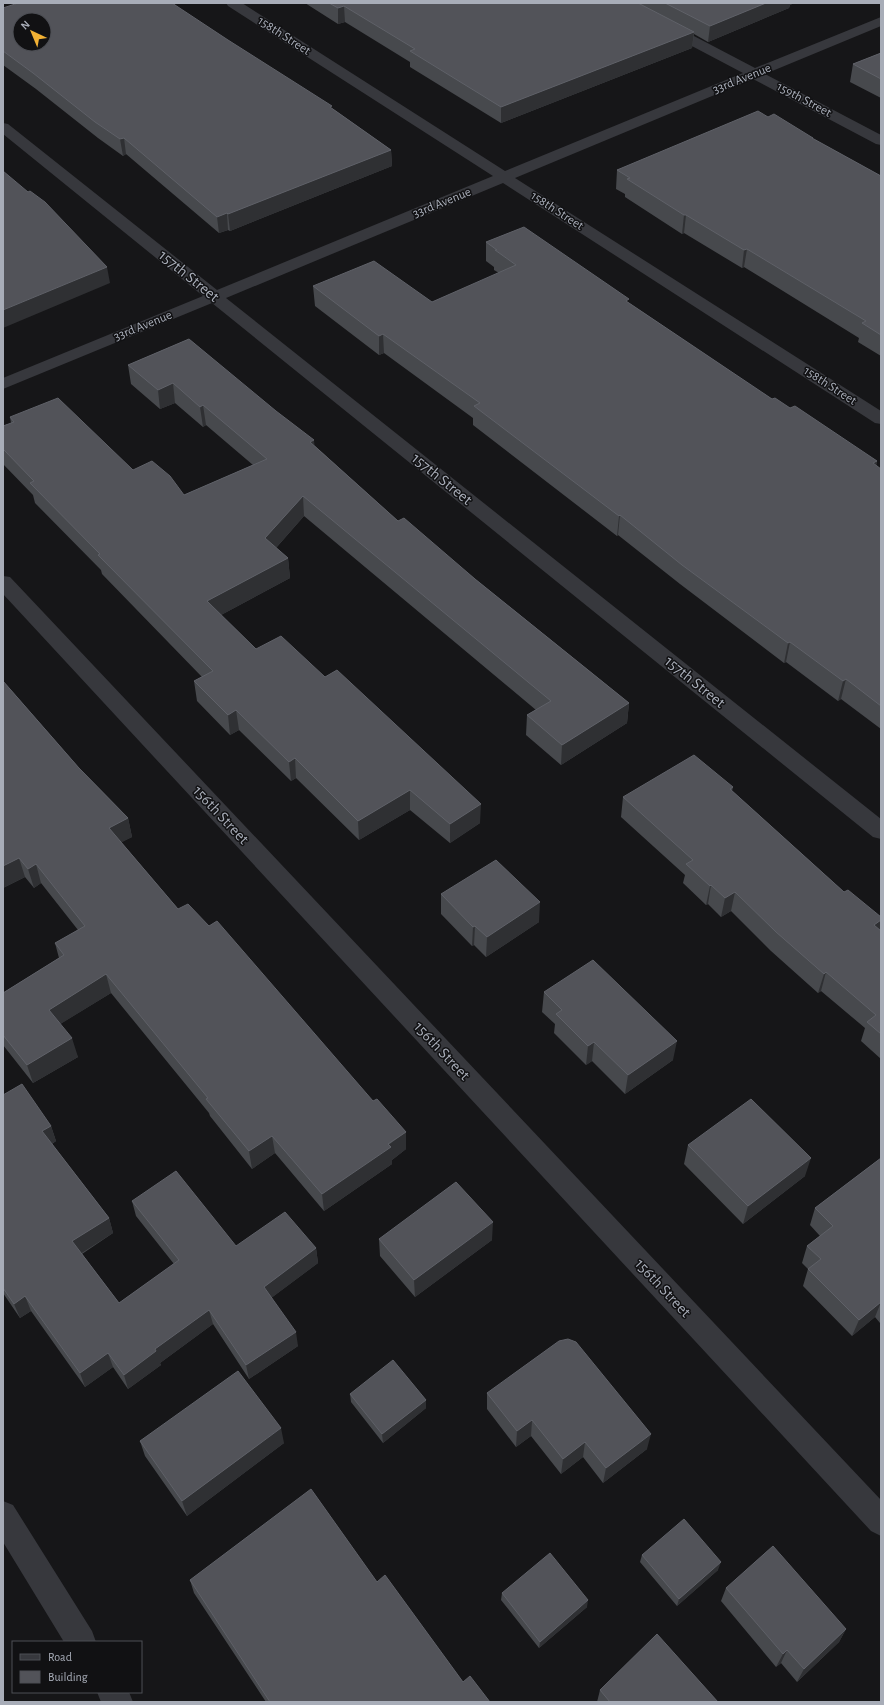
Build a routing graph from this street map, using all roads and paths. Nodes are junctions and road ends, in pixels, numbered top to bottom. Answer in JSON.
{"nodes":[{"id":1,"x":233,"y":3,"type":"edge"},
{"id":2,"x":621,"y":3,"type":"edge"},
{"id":3,"x":881,"y":21,"type":"edge"},
{"id":4,"x":754,"y":74,"type":"junction"},
{"id":5,"x":3,"y":127,"type":"edge"},
{"id":6,"x":881,"y":141,"type":"edge"},
{"id":7,"x":505,"y":177,"type":"junction"},
{"id":8,"x":215,"y":296,"type":"junction"},
{"id":9,"x":3,"y":384,"type":"edge"},
{"id":10,"x":881,"y":419,"type":"edge"},
{"id":11,"x":3,"y":582,"type":"edge"},
{"id":12,"x":881,"y":831,"type":"edge"},
{"id":13,"x":3,"y":1515,"type":"edge"},
{"id":14,"x":881,"y":1521,"type":"edge"},
{"id":15,"x":80,"y":1641,"type":"edge"},
{"id":16,"x":113,"y":1693,"type":"edge"},
{"id":17,"x":118,"y":1702,"type":"edge"}],
"edges":[{"from":1,"to":7,"type":"street","name":"158th Street"},
{"from":2,"to":4,"type":"street","name":"159th Street"},
{"from":3,"to":4,"type":"street","name":"33rd Avenue"},
{"from":4,"to":6,"type":"street","name":"159th Street"},
{"from":4,"to":7,"type":"street","name":"33rd Avenue"},
{"from":5,"to":8,"type":"street","name":"157th Street"},
{"from":7,"to":8,"type":"street","name":"33rd Avenue"},
{"from":7,"to":10,"type":"street","name":"158th Street"},
{"from":8,"to":9,"type":"street","name":"33rd Avenue"},
{"from":8,"to":12,"type":"street","name":"157th Street"},
{"from":11,"to":14,"type":"street","name":"156th Street"},
{"from":13,"to":15,"type":"street"},
{"from":16,"to":17,"type":"street"}]}
